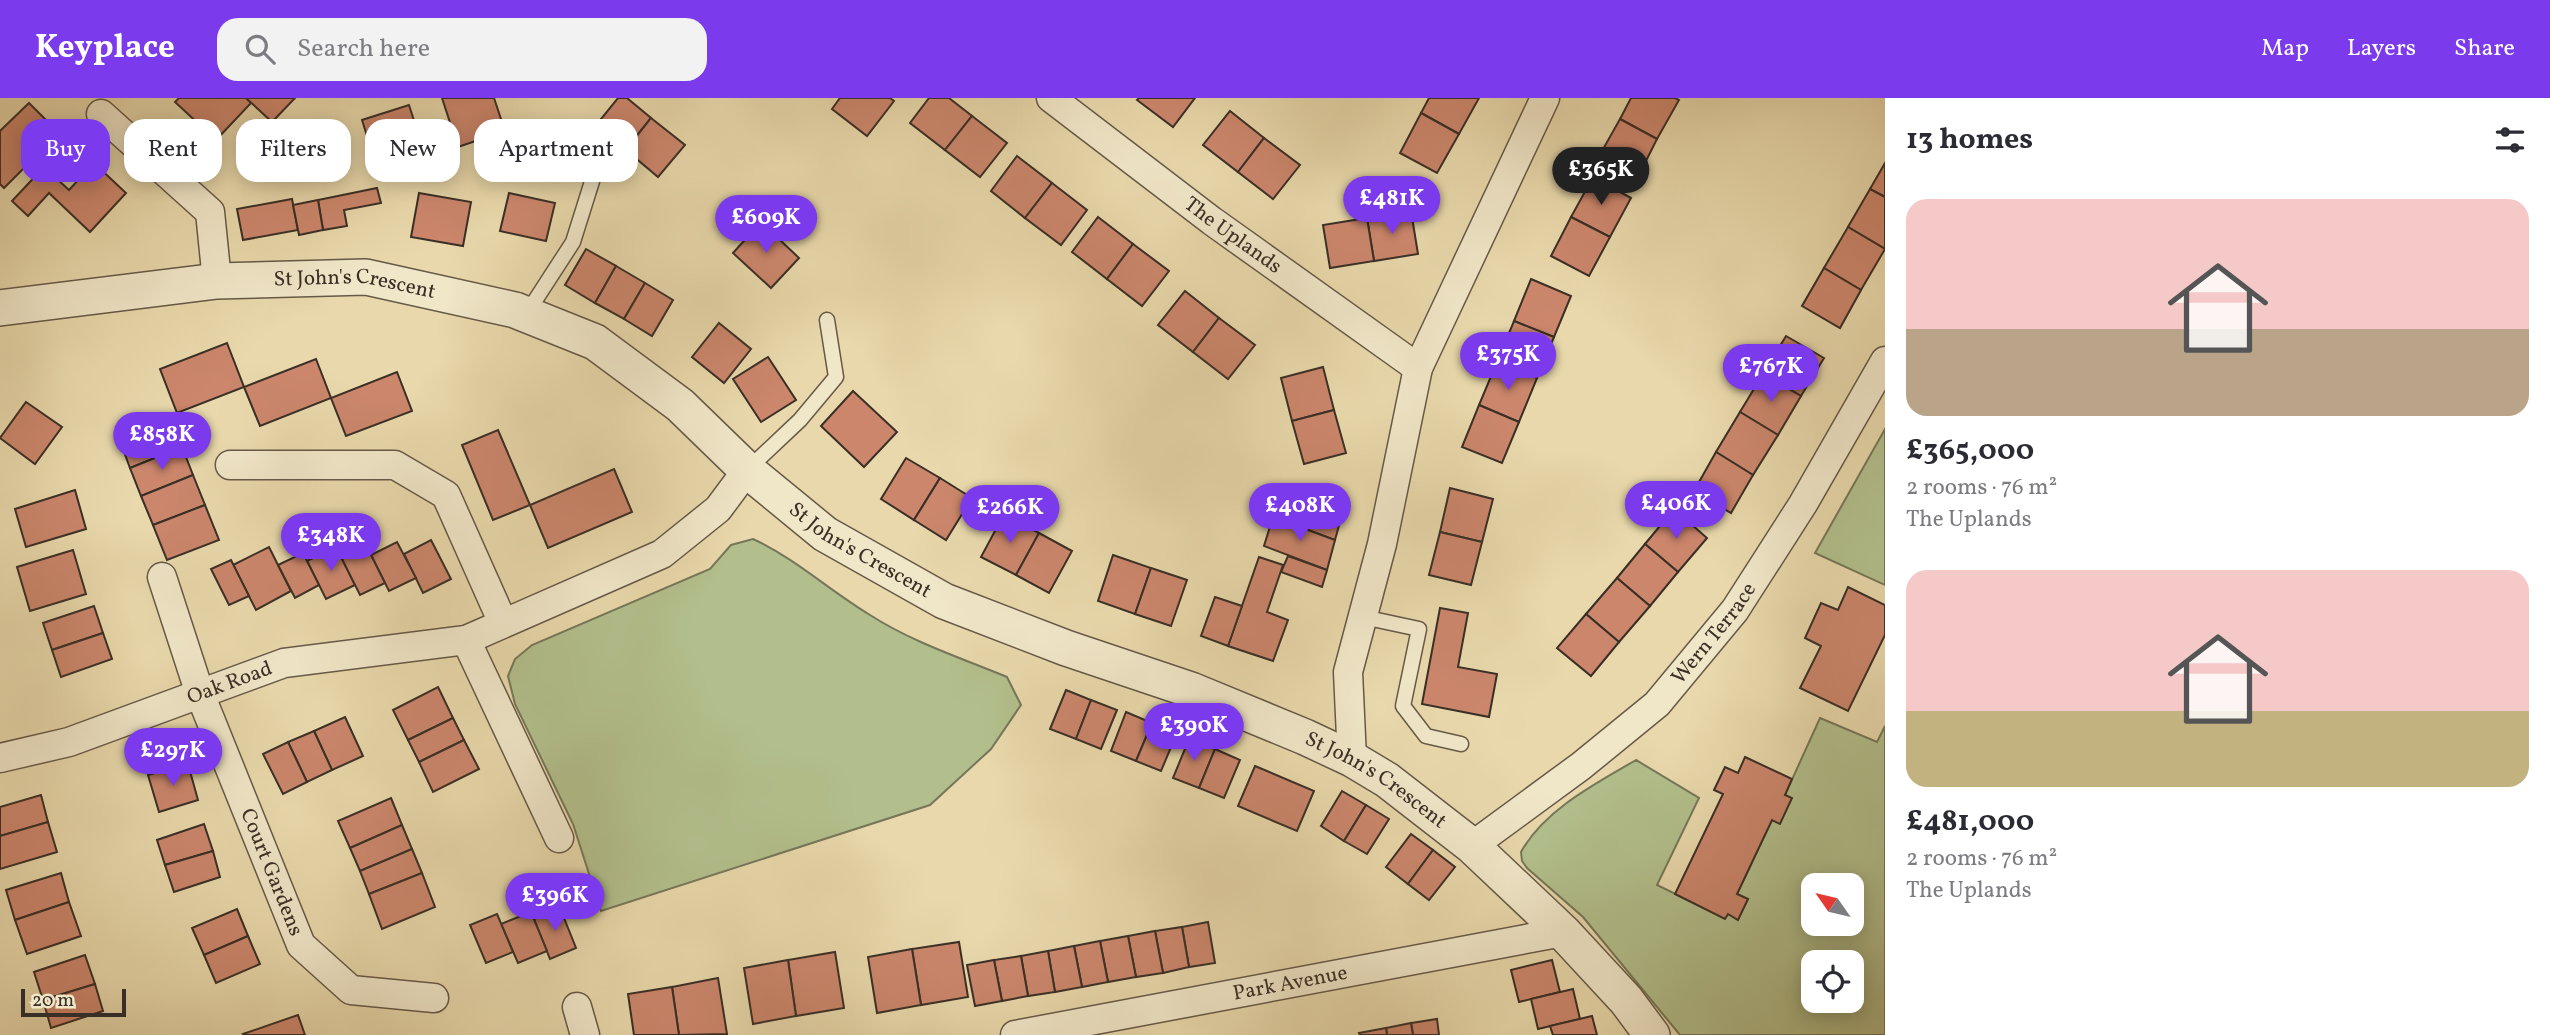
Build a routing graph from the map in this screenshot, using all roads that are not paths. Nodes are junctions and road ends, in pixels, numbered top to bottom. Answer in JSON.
{"nodes":[{"id":1,"x":1051,"y":98,"type":"edge"},
{"id":2,"x":1545,"y":98,"type":"edge"},
{"id":3,"x":101,"y":114,"type":"dead end"},
{"id":4,"x":592,"y":182,"type":"edge"},
{"id":5,"x":217,"y":281,"type":"junction"},
{"id":6,"x":0,"y":308,"type":"edge"},
{"id":7,"x":526,"y":314,"type":"junction"},
{"id":8,"x":827,"y":320,"type":"dead end"},
{"id":9,"x":1885,"y":360,"type":"edge"},
{"id":10,"x":1418,"y":368,"type":"junction"},
{"id":11,"x":230,"y":465,"type":"dead end"},
{"id":12,"x":747,"y":470,"type":"junction"},
{"id":13,"x":162,"y":577,"type":"dead end"},
{"id":14,"x":1363,"y":617,"type":"junction"},
{"id":15,"x":503,"y":623,"type":"junction"},
{"id":16,"x":466,"y":640,"type":"junction"},
{"id":17,"x":200,"y":694,"type":"junction"},
{"id":18,"x":1461,"y":744,"type":"dead end"},
{"id":19,"x":0,"y":758,"type":"edge"},
{"id":20,"x":1352,"y":759,"type":"junction"},
{"id":21,"x":559,"y":838,"type":"dead end"},
{"id":22,"x":1472,"y":846,"type":"junction"},
{"id":23,"x":1563,"y":932,"type":"junction"},
{"id":24,"x":434,"y":998,"type":"dead end"},
{"id":25,"x":577,"y":1007,"type":"dead end"},
{"id":26,"x":585,"y":1035,"type":"edge"},
{"id":27,"x":1016,"y":1035,"type":"edge"},
{"id":28,"x":1651,"y":1035,"type":"edge"}],
"edges":[{"from":1,"to":10,"type":"street","name":"The Uplands"},
{"from":2,"to":10,"type":"street"},
{"from":3,"to":5,"type":"street"},
{"from":4,"to":7,"type":"lane"},
{"from":5,"to":6,"type":"street","name":"St John's Crescent"},
{"from":5,"to":7,"type":"street","name":"St John's Crescent"},
{"from":7,"to":12,"type":"street","name":"St John's Crescent"},
{"from":8,"to":12,"type":"lane"},
{"from":9,"to":22,"type":"street","name":"Wern Terrace"},
{"from":10,"to":14,"type":"street"},
{"from":11,"to":15,"type":"street"},
{"from":12,"to":15,"type":"street","name":"Oak Road"},
{"from":12,"to":20,"type":"street","name":"St John's Crescent"},
{"from":13,"to":17,"type":"street","name":"Court Gardens"},
{"from":14,"to":18,"type":"lane"},
{"from":14,"to":20,"type":"street"},
{"from":15,"to":16,"type":"street","name":"Oak Road"},
{"from":16,"to":17,"type":"street","name":"Oak Road"},
{"from":16,"to":21,"type":"street"},
{"from":17,"to":19,"type":"street","name":"Oak Road"},
{"from":17,"to":24,"type":"street","name":"Court Gardens"},
{"from":20,"to":22,"type":"street","name":"St John's Crescent"},
{"from":22,"to":23,"type":"street","name":"St John's Crescent"},
{"from":23,"to":27,"type":"street","name":"Park Avenue"},
{"from":23,"to":28,"type":"street","name":"St John's Crescent"},
{"from":25,"to":26,"type":"street"}]}
